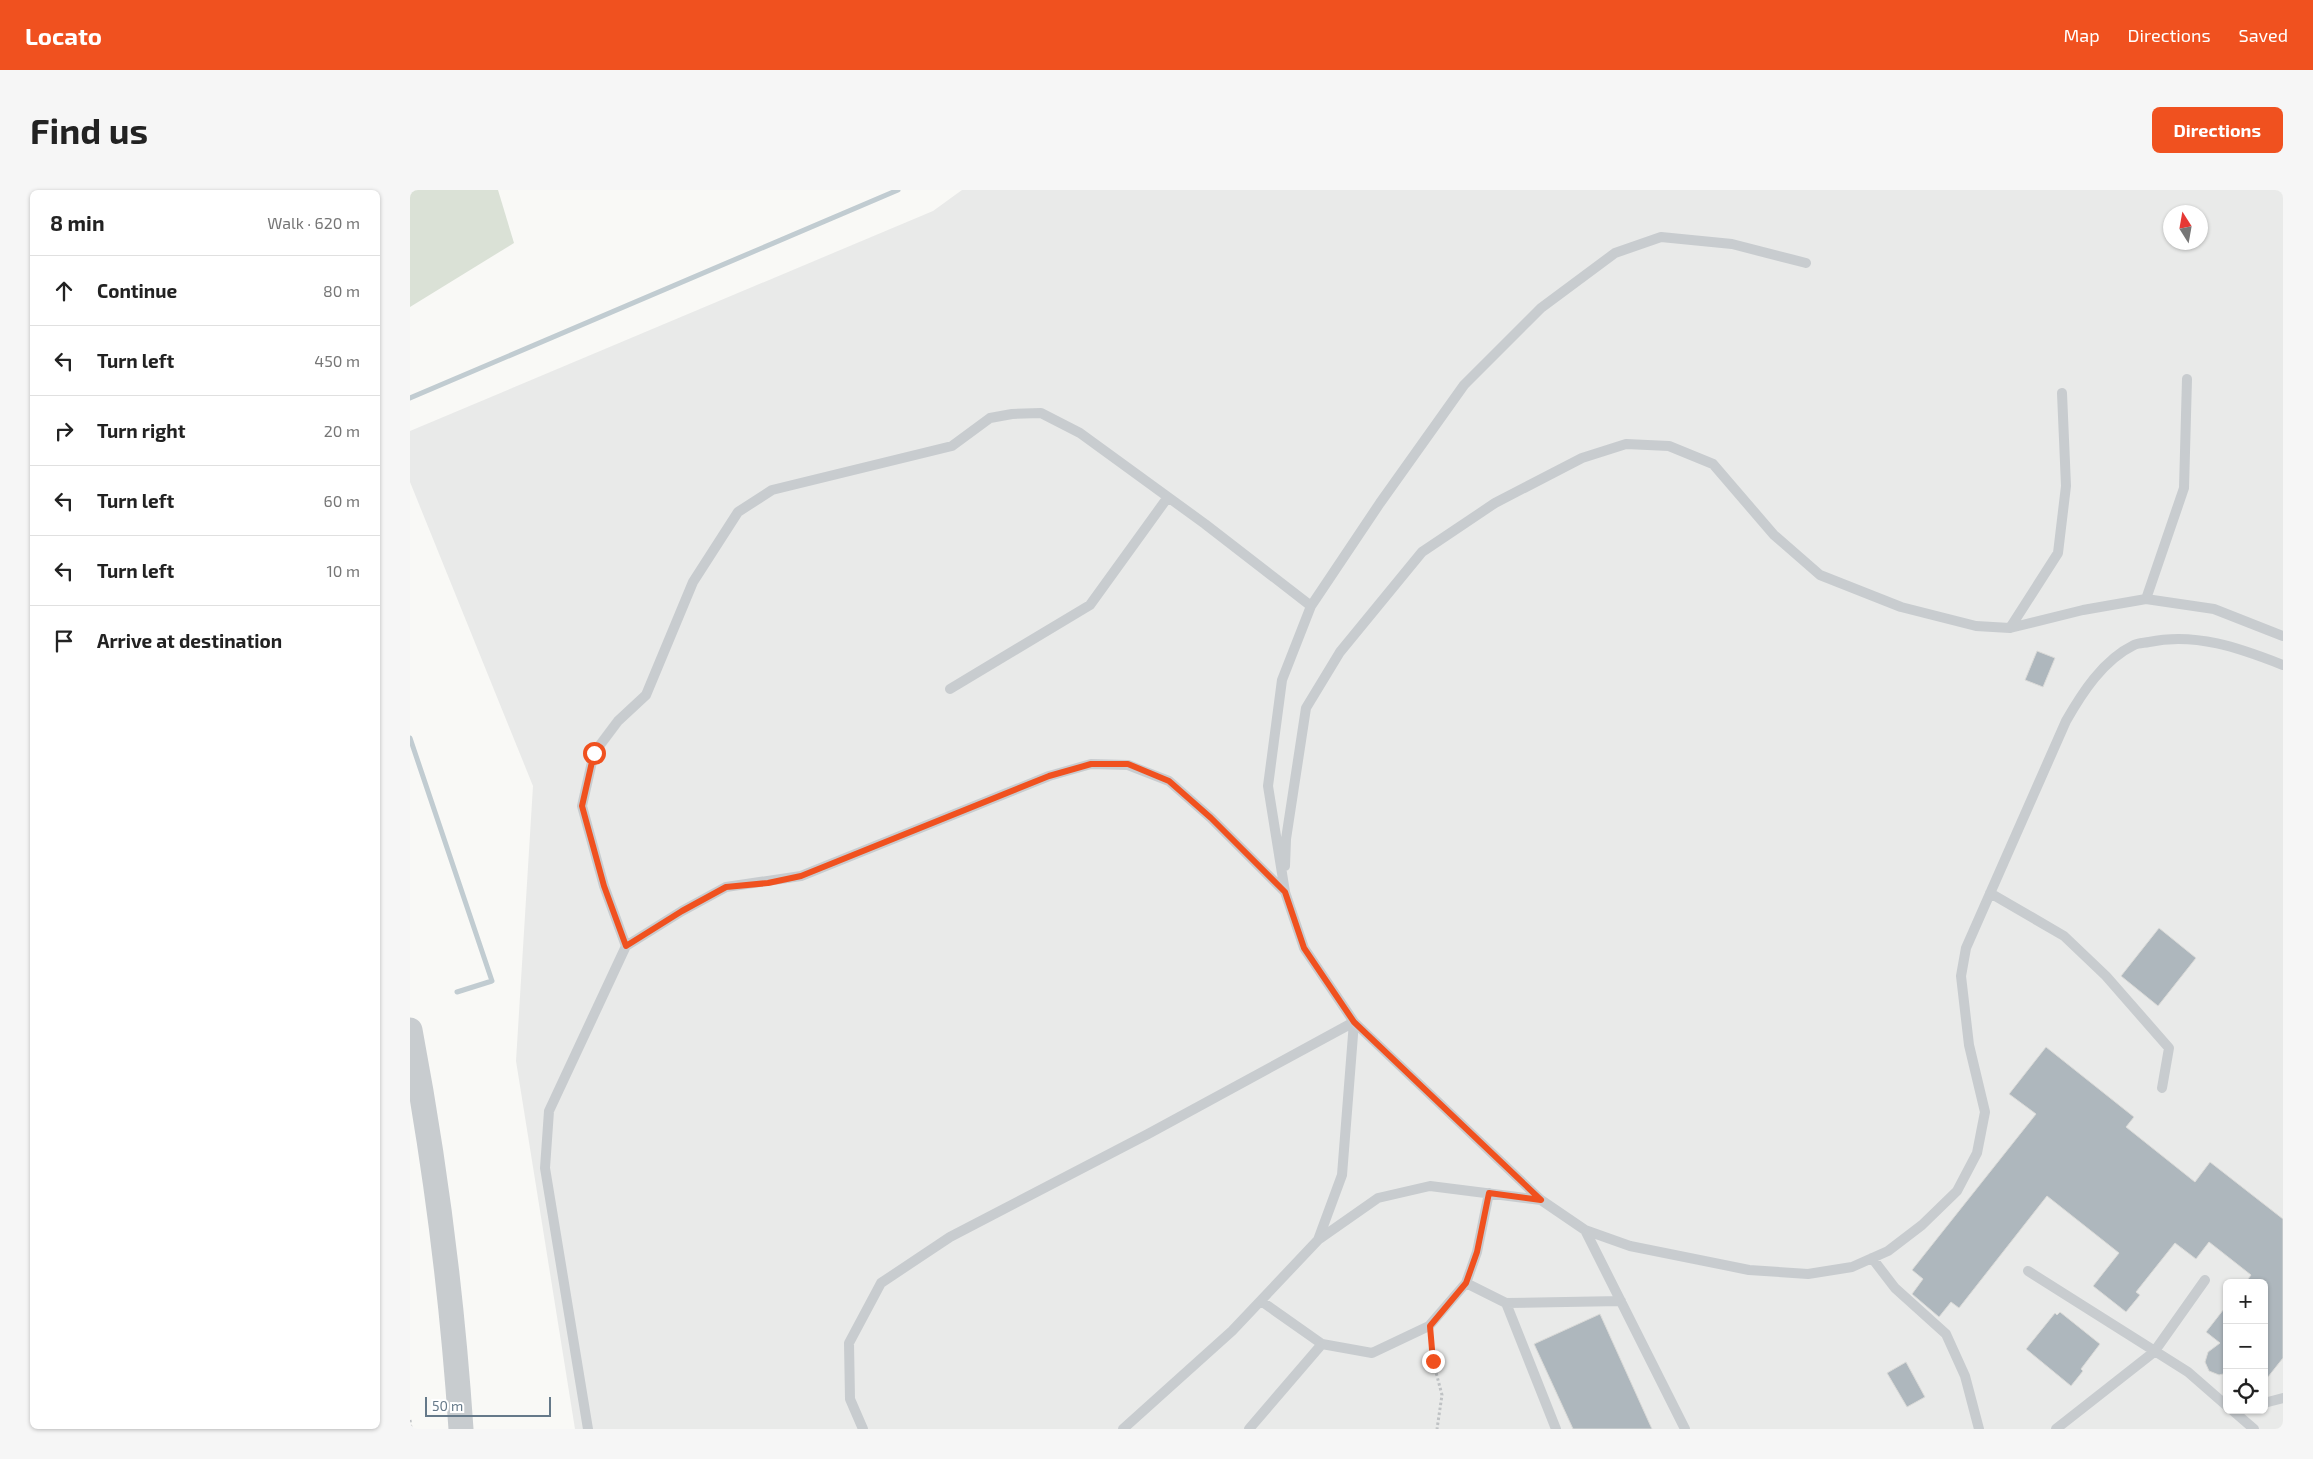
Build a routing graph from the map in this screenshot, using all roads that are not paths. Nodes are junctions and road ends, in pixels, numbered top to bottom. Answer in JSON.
{"nodes":[{"id":1,"x":1806,"y":263,"type":"dead end"},
{"id":2,"x":2187,"y":379,"type":"dead end"},
{"id":3,"x":2062,"y":393,"type":"dead end"},
{"id":4,"x":1168,"y":497,"type":"junction"},
{"id":5,"x":2146,"y":600,"type":"junction"},
{"id":6,"x":1311,"y":606,"type":"junction"},
{"id":7,"x":2010,"y":628,"type":"junction"},
{"id":8,"x":2283,"y":636,"type":"edge"},
{"id":9,"x":2283,"y":665,"type":"edge"},
{"id":10,"x":950,"y":689,"type":"dead end"},
{"id":11,"x":1285,"y":892,"type":"junction"},
{"id":12,"x":1990,"y":893,"type":"junction"},
{"id":13,"x":626,"y":946,"type":"junction"},
{"id":14,"x":1354,"y":1022,"type":"junction"},
{"id":15,"x":410,"y":1030,"type":"edge"},
{"id":16,"x":2162,"y":1088,"type":"dead end"},
{"id":17,"x":1489,"y":1193,"type":"junction"},
{"id":18,"x":1541,"y":1200,"type":"junction"},
{"id":19,"x":1585,"y":1230,"type":"junction"},
{"id":20,"x":1318,"y":1240,"type":"junction"},
{"id":21,"x":1872,"y":1258,"type":"junction"},
{"id":22,"x":2028,"y":1271,"type":"dead end"},
{"id":23,"x":2205,"y":1280,"type":"dead end"},
{"id":24,"x":1466,"y":1283,"type":"junction"},
{"id":25,"x":1261,"y":1301,"type":"junction"},
{"id":26,"x":1621,"y":1301,"type":"junction"},
{"id":27,"x":1506,"y":1303,"type":"junction"},
{"id":28,"x":1322,"y":1344,"type":"junction"},
{"id":29,"x":2154,"y":1352,"type":"junction"},
{"id":30,"x":2283,"y":1398,"type":"edge"},
{"id":31,"x":2223,"y":1401,"type":"edge"},
{"id":32,"x":2268,"y":1402,"type":"edge"},
{"id":33,"x":2238,"y":1414,"type":"edge"},
{"id":34,"x":462,"y":1429,"type":"edge"},
{"id":35,"x":588,"y":1429,"type":"edge"},
{"id":36,"x":863,"y":1429,"type":"edge"},
{"id":37,"x":1123,"y":1429,"type":"edge"},
{"id":38,"x":1249,"y":1429,"type":"edge"},
{"id":39,"x":1556,"y":1429,"type":"edge"},
{"id":40,"x":1685,"y":1429,"type":"edge"},
{"id":41,"x":1979,"y":1429,"type":"edge"},
{"id":42,"x":2056,"y":1429,"type":"edge"},
{"id":43,"x":2254,"y":1429,"type":"edge"}],
"edges":[{"from":1,"to":6,"type":"lane"},
{"from":2,"to":5,"type":"lane"},
{"from":3,"to":7,"type":"lane"},
{"from":4,"to":6,"type":"lane"},
{"from":4,"to":10,"type":"lane"},
{"from":4,"to":13,"type":"lane"},
{"from":5,"to":7,"type":"lane"},
{"from":5,"to":8,"type":"lane"},
{"from":6,"to":11,"type":"lane"},
{"from":7,"to":11,"type":"lane"},
{"from":9,"to":12,"type":"lane"},
{"from":11,"to":13,"type":"lane"},
{"from":11,"to":14,"type":"lane"},
{"from":12,"to":16,"type":"lane"},
{"from":12,"to":21,"type":"lane"},
{"from":13,"to":35,"type":"lane"},
{"from":14,"to":18,"type":"lane"},
{"from":14,"to":20,"type":"lane"},
{"from":14,"to":36,"type":"lane"},
{"from":15,"to":34,"type":"street"},
{"from":17,"to":18,"type":"lane"},
{"from":17,"to":20,"type":"lane"},
{"from":17,"to":24,"type":"lane"},
{"from":18,"to":19,"type":"lane"},
{"from":19,"to":21,"type":"lane"},
{"from":19,"to":26,"type":"lane"},
{"from":20,"to":25,"type":"lane"},
{"from":21,"to":41,"type":"lane"},
{"from":22,"to":29,"type":"lane"},
{"from":23,"to":29,"type":"lane"},
{"from":24,"to":27,"type":"lane"},
{"from":24,"to":28,"type":"lane"},
{"from":25,"to":28,"type":"lane"},
{"from":25,"to":37,"type":"lane"},
{"from":26,"to":27,"type":"lane"},
{"from":26,"to":40,"type":"lane"},
{"from":27,"to":39,"type":"lane"},
{"from":28,"to":38,"type":"lane"},
{"from":29,"to":31,"type":"lane"},
{"from":29,"to":42,"type":"lane"},
{"from":30,"to":32,"type":"lane"},
{"from":33,"to":43,"type":"lane"}]}
